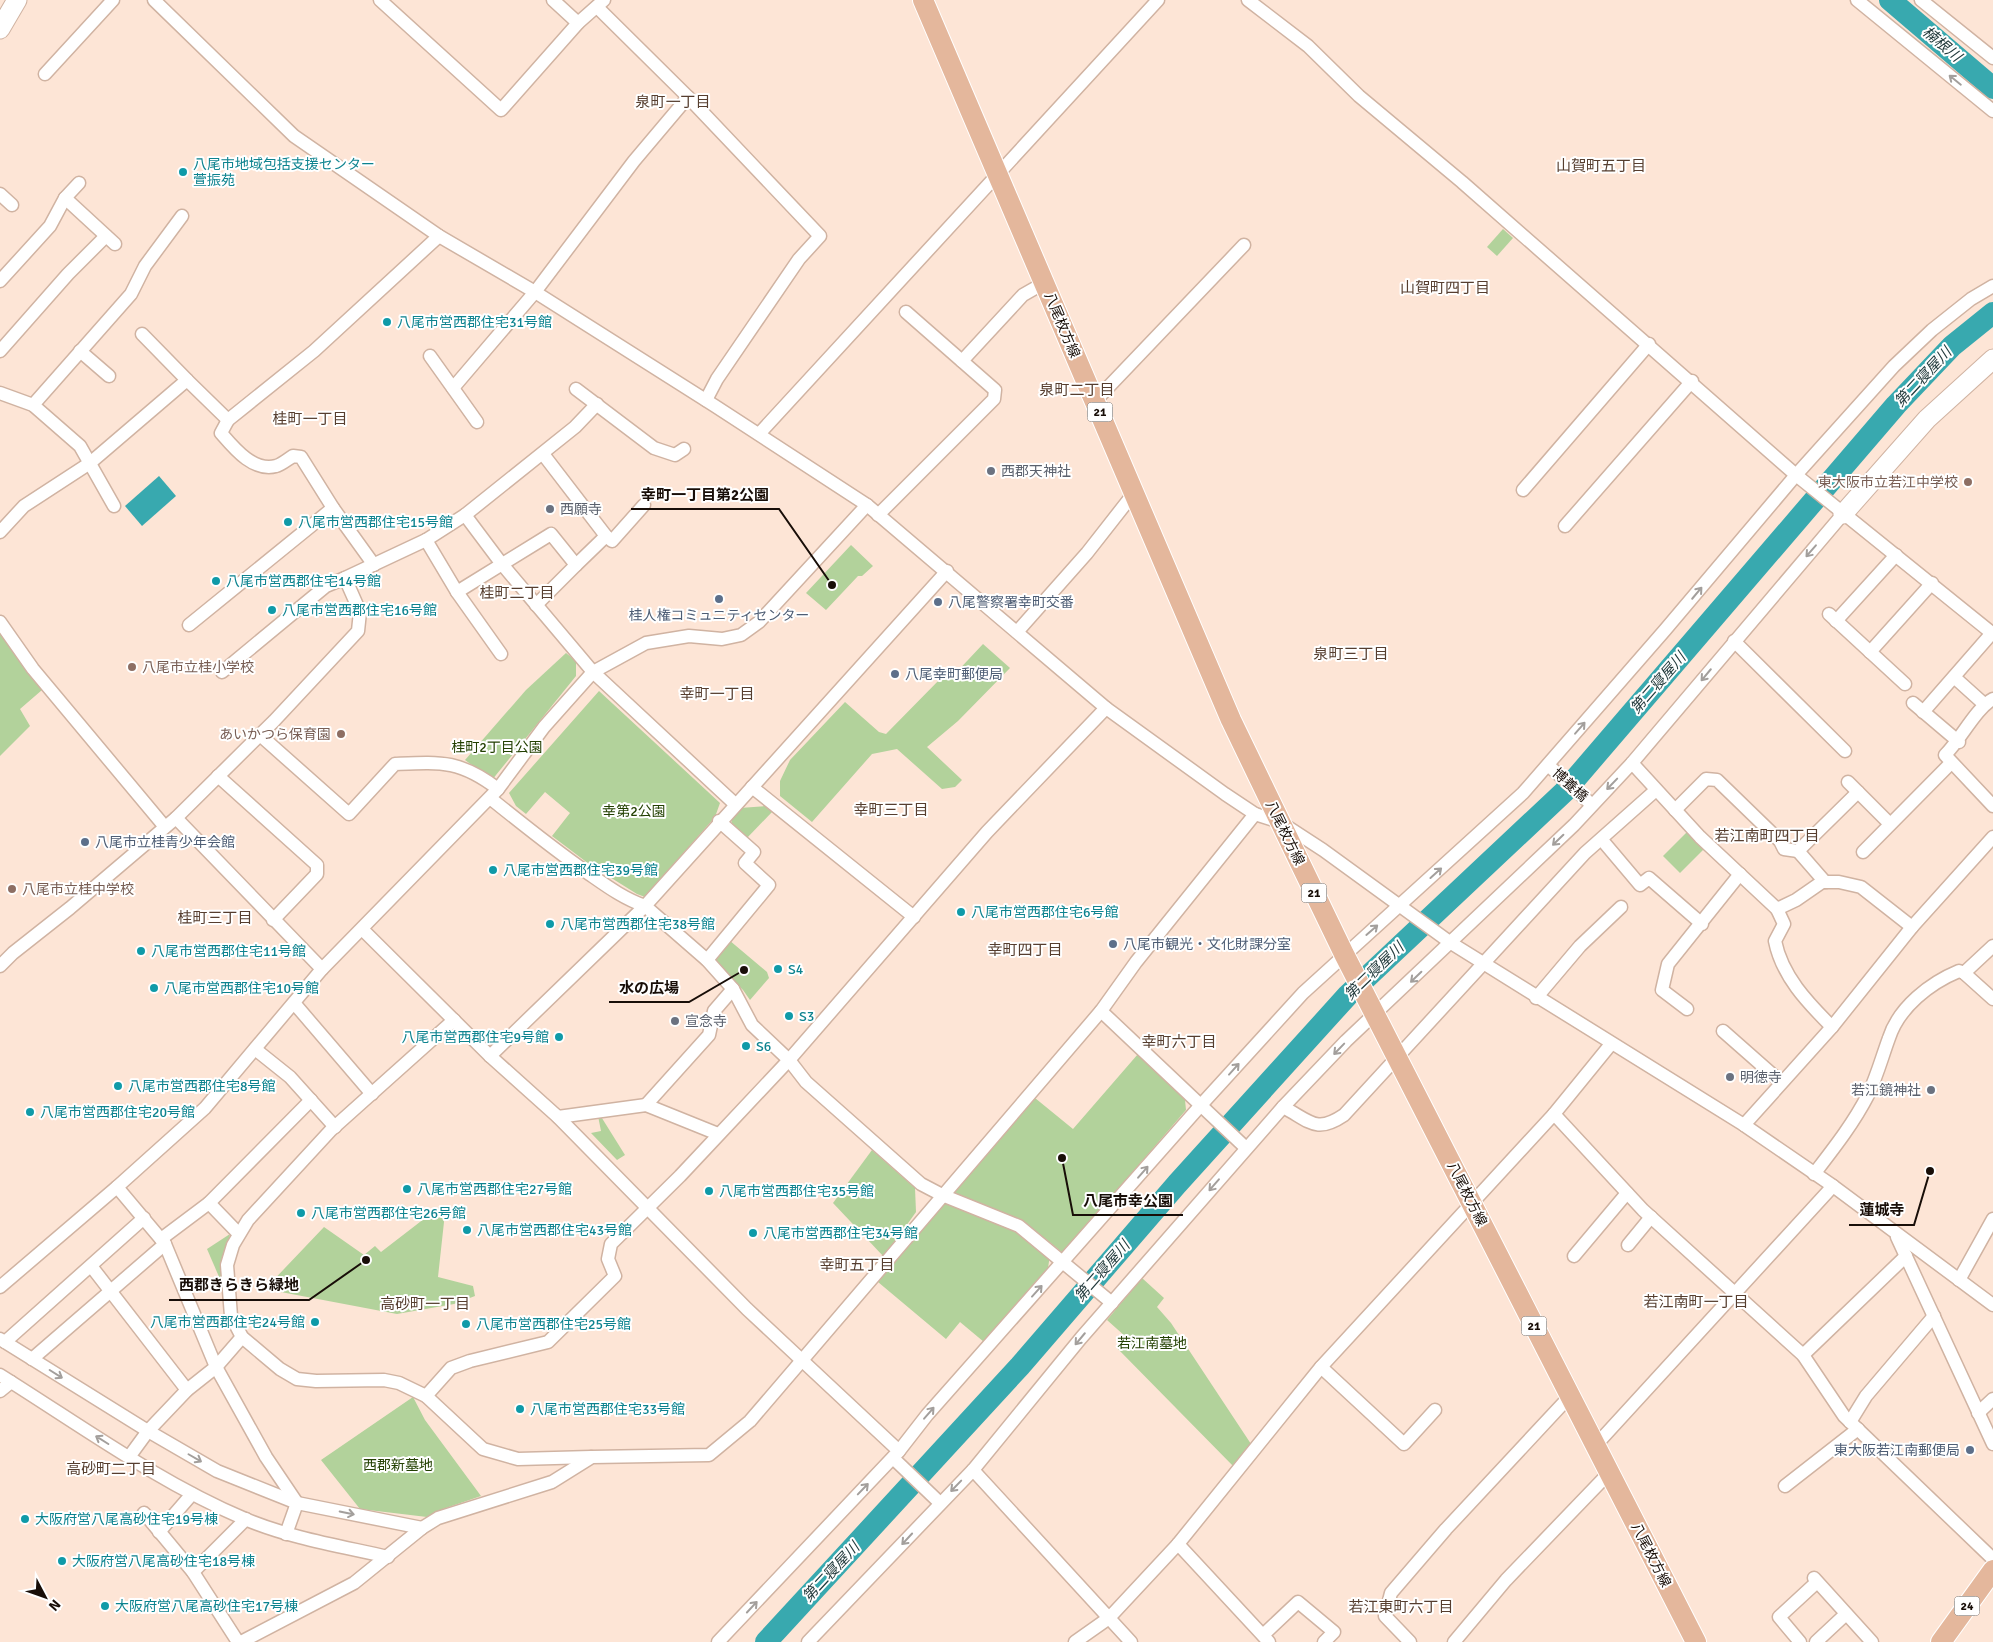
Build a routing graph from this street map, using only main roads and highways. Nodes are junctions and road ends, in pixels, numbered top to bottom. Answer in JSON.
{"nodes":[{"id":1,"x":923,"y":0,"type":"edge"},
{"id":2,"x":1993,"y":1570,"type":"edge"},
{"id":3,"x":1696,"y":1642,"type":"edge"},
{"id":4,"x":1941,"y":1642,"type":"edge"}],
"edges":[{"from":1,"to":3,"type":"main road","name":"八尾枚方線","number":"21"},
{"from":2,"to":4,"type":"main road","number":"24"}]}
